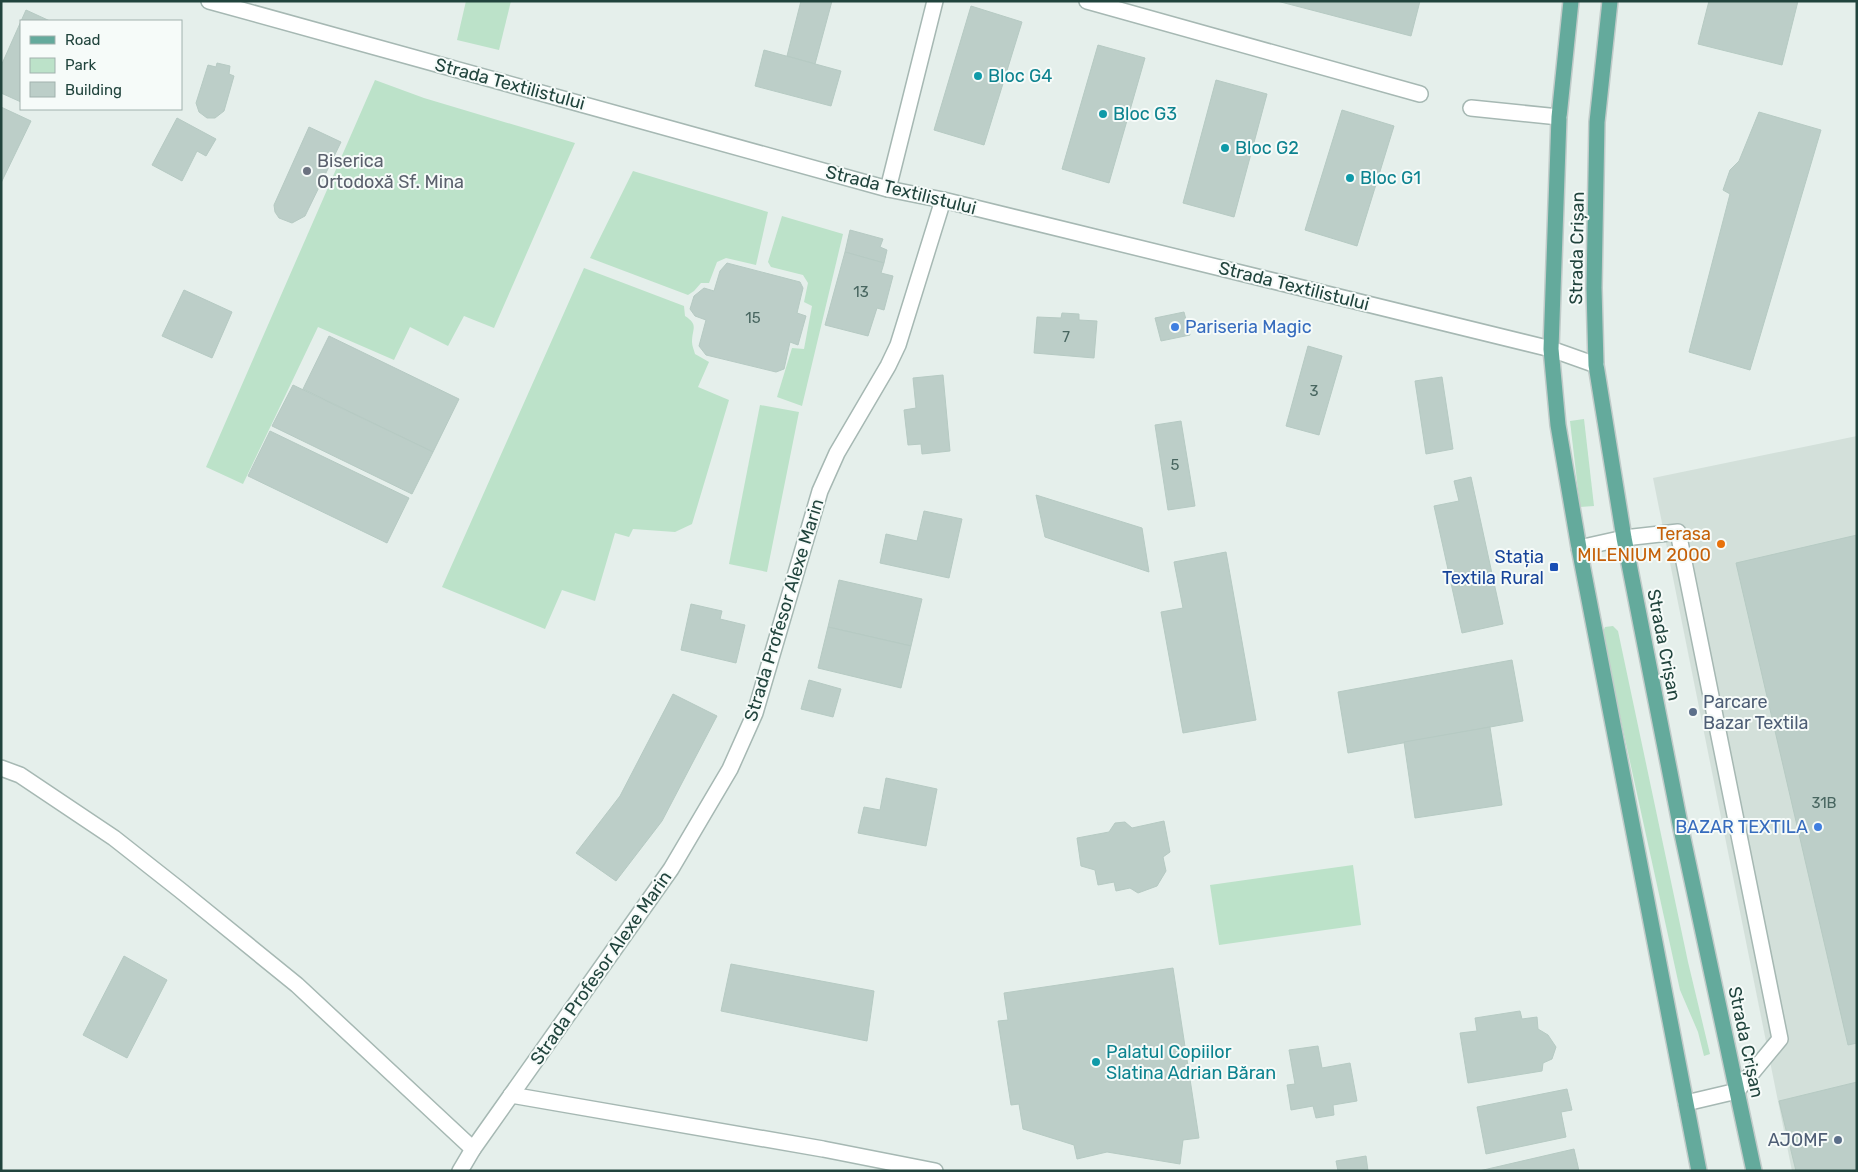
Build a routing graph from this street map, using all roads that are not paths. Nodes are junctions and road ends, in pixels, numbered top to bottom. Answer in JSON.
{"nodes":[{"id":1,"x":209,"y":1,"type":"edge"},
{"id":2,"x":936,"y":1,"type":"edge"},
{"id":3,"x":1087,"y":1,"type":"edge"},
{"id":4,"x":1571,"y":1,"type":"edge"},
{"id":5,"x":1610,"y":1,"type":"edge"},
{"id":6,"x":1420,"y":94,"type":"dead end"},
{"id":7,"x":1472,"y":108,"type":"dead end"},
{"id":8,"x":1559,"y":117,"type":"junction"},
{"id":9,"x":888,"y":189,"type":"junction"},
{"id":10,"x":943,"y":200,"type":"junction"},
{"id":11,"x":1551,"y":349,"type":"junction"},
{"id":12,"x":1596,"y":366,"type":"junction"},
{"id":13,"x":1624,"y":538,"type":"junction"},
{"id":14,"x":1579,"y":548,"type":"junction"},
{"id":15,"x":1,"y":768,"type":"edge"},
{"id":16,"x":1737,"y":1091,"type":"junction"},
{"id":17,"x":511,"y":1095,"type":"junction"},
{"id":18,"x":1686,"y":1103,"type":"junction"},
{"id":19,"x":473,"y":1149,"type":"junction"},
{"id":20,"x":460,"y":1171,"type":"edge"},
{"id":21,"x":935,"y":1171,"type":"edge"},
{"id":22,"x":1699,"y":1171,"type":"edge"},
{"id":23,"x":1754,"y":1171,"type":"edge"}],
"edges":[{"from":1,"to":9,"type":"street","name":"Strada Textilistului"},
{"from":2,"to":9,"type":"street"},
{"from":3,"to":6,"type":"street"},
{"from":4,"to":8,"type":"main road","name":"Strada Crișan"},
{"from":5,"to":12,"type":"main road","name":"Strada Crișan"},
{"from":7,"to":8,"type":"street"},
{"from":8,"to":11,"type":"main road","name":"Strada Crișan"},
{"from":9,"to":10,"type":"street","name":"Strada Textilistului"},
{"from":10,"to":11,"type":"street","name":"Strada Textilistului"},
{"from":10,"to":17,"type":"street","name":"Strada Profesor Alexe Marin"},
{"from":11,"to":12,"type":"street","name":"Strada Textilistului"},
{"from":11,"to":14,"type":"main road","name":"Strada Crișan"},
{"from":12,"to":13,"type":"main road","name":"Strada Crișan"},
{"from":13,"to":14,"type":"street"},
{"from":13,"to":16,"type":"main road","name":"Strada Crișan"},
{"from":13,"to":16,"type":"street"},
{"from":14,"to":18,"type":"main road","name":"Strada Crișan"},
{"from":15,"to":19,"type":"street"},
{"from":16,"to":18,"type":"street"},
{"from":16,"to":23,"type":"main road","name":"Strada Crișan"},
{"from":17,"to":19,"type":"street","name":"Strada Profesor Alexe Marin"},
{"from":17,"to":21,"type":"street"},
{"from":18,"to":22,"type":"main road","name":"Strada Crișan"},
{"from":19,"to":20,"type":"street","name":"Strada Profesor Alexe Marin"}]}
